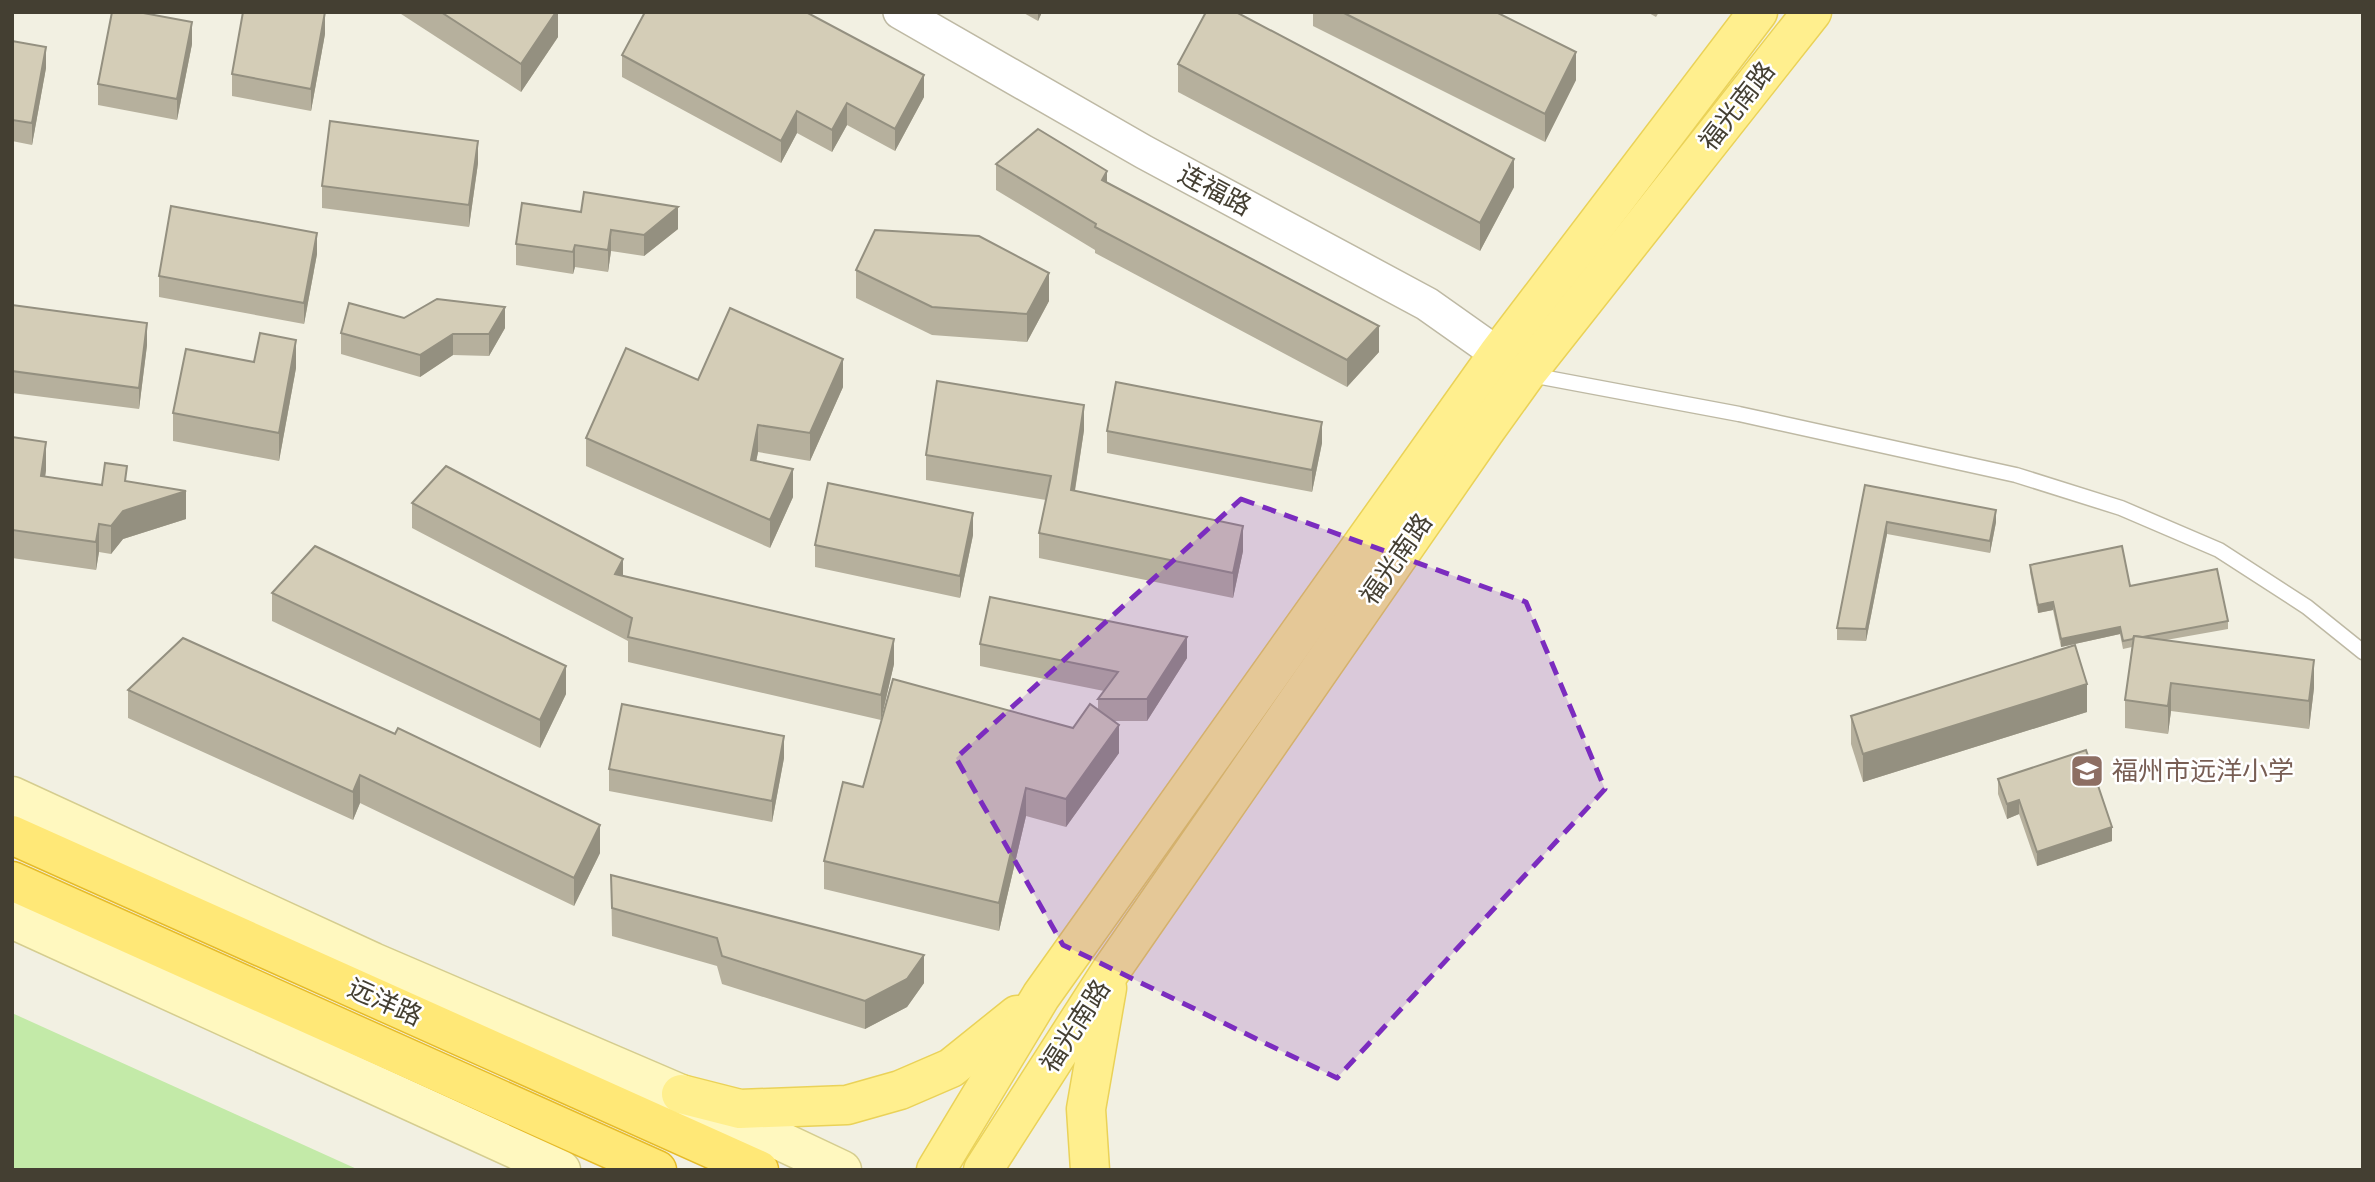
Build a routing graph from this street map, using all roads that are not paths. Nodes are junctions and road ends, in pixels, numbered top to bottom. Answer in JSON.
{"nodes":[{"id":1,"x":900,"y":12,"type":"edge"},
{"id":2,"x":1758,"y":12,"type":"edge"},
{"id":3,"x":1812,"y":12,"type":"edge"},
{"id":4,"x":1512,"y":364,"type":"junction"},
{"id":5,"x":2363,"y":652,"type":"edge"},
{"id":6,"x":12,"y":796,"type":"edge"},
{"id":7,"x":12,"y":835,"type":"edge"},
{"id":8,"x":12,"y":881,"type":"edge"},
{"id":9,"x":12,"y":919,"type":"edge"},
{"id":10,"x":1110,"y":972,"type":"junction"},
{"id":11,"x":1041,"y":996,"type":"junction"},
{"id":12,"x":681,"y":1094,"type":"junction"},
{"id":13,"x":561,"y":1170,"type":"edge"},
{"id":14,"x":657,"y":1170,"type":"edge"},
{"id":15,"x":759,"y":1170,"type":"edge"},
{"id":16,"x":842,"y":1170,"type":"edge"},
{"id":17,"x":936,"y":1170,"type":"edge"},
{"id":18,"x":983,"y":1170,"type":"edge"},
{"id":19,"x":1090,"y":1170,"type":"edge"}],
"edges":[{"from":1,"to":4,"type":"street","name":"连福路"},
{"from":2,"to":4,"type":"main road","name":"福光南路"},
{"from":3,"to":4,"type":"main road","name":"福光南路"},
{"from":4,"to":5,"type":"lane"},
{"from":4,"to":10,"type":"main road","name":"福光南路"},
{"from":4,"to":11,"type":"main road","name":"福光南路"},
{"from":6,"to":12,"type":"main road"},
{"from":7,"to":15,"type":"highway","name":"远洋路"},
{"from":8,"to":14,"type":"highway","name":"远洋路"},
{"from":9,"to":13,"type":"main road"},
{"from":10,"to":18,"type":"main road","name":"福光南路"},
{"from":10,"to":19,"type":"main road"},
{"from":11,"to":12,"type":"main road"},
{"from":11,"to":17,"type":"main road","name":"福光南路"},
{"from":12,"to":16,"type":"main road"}]}
